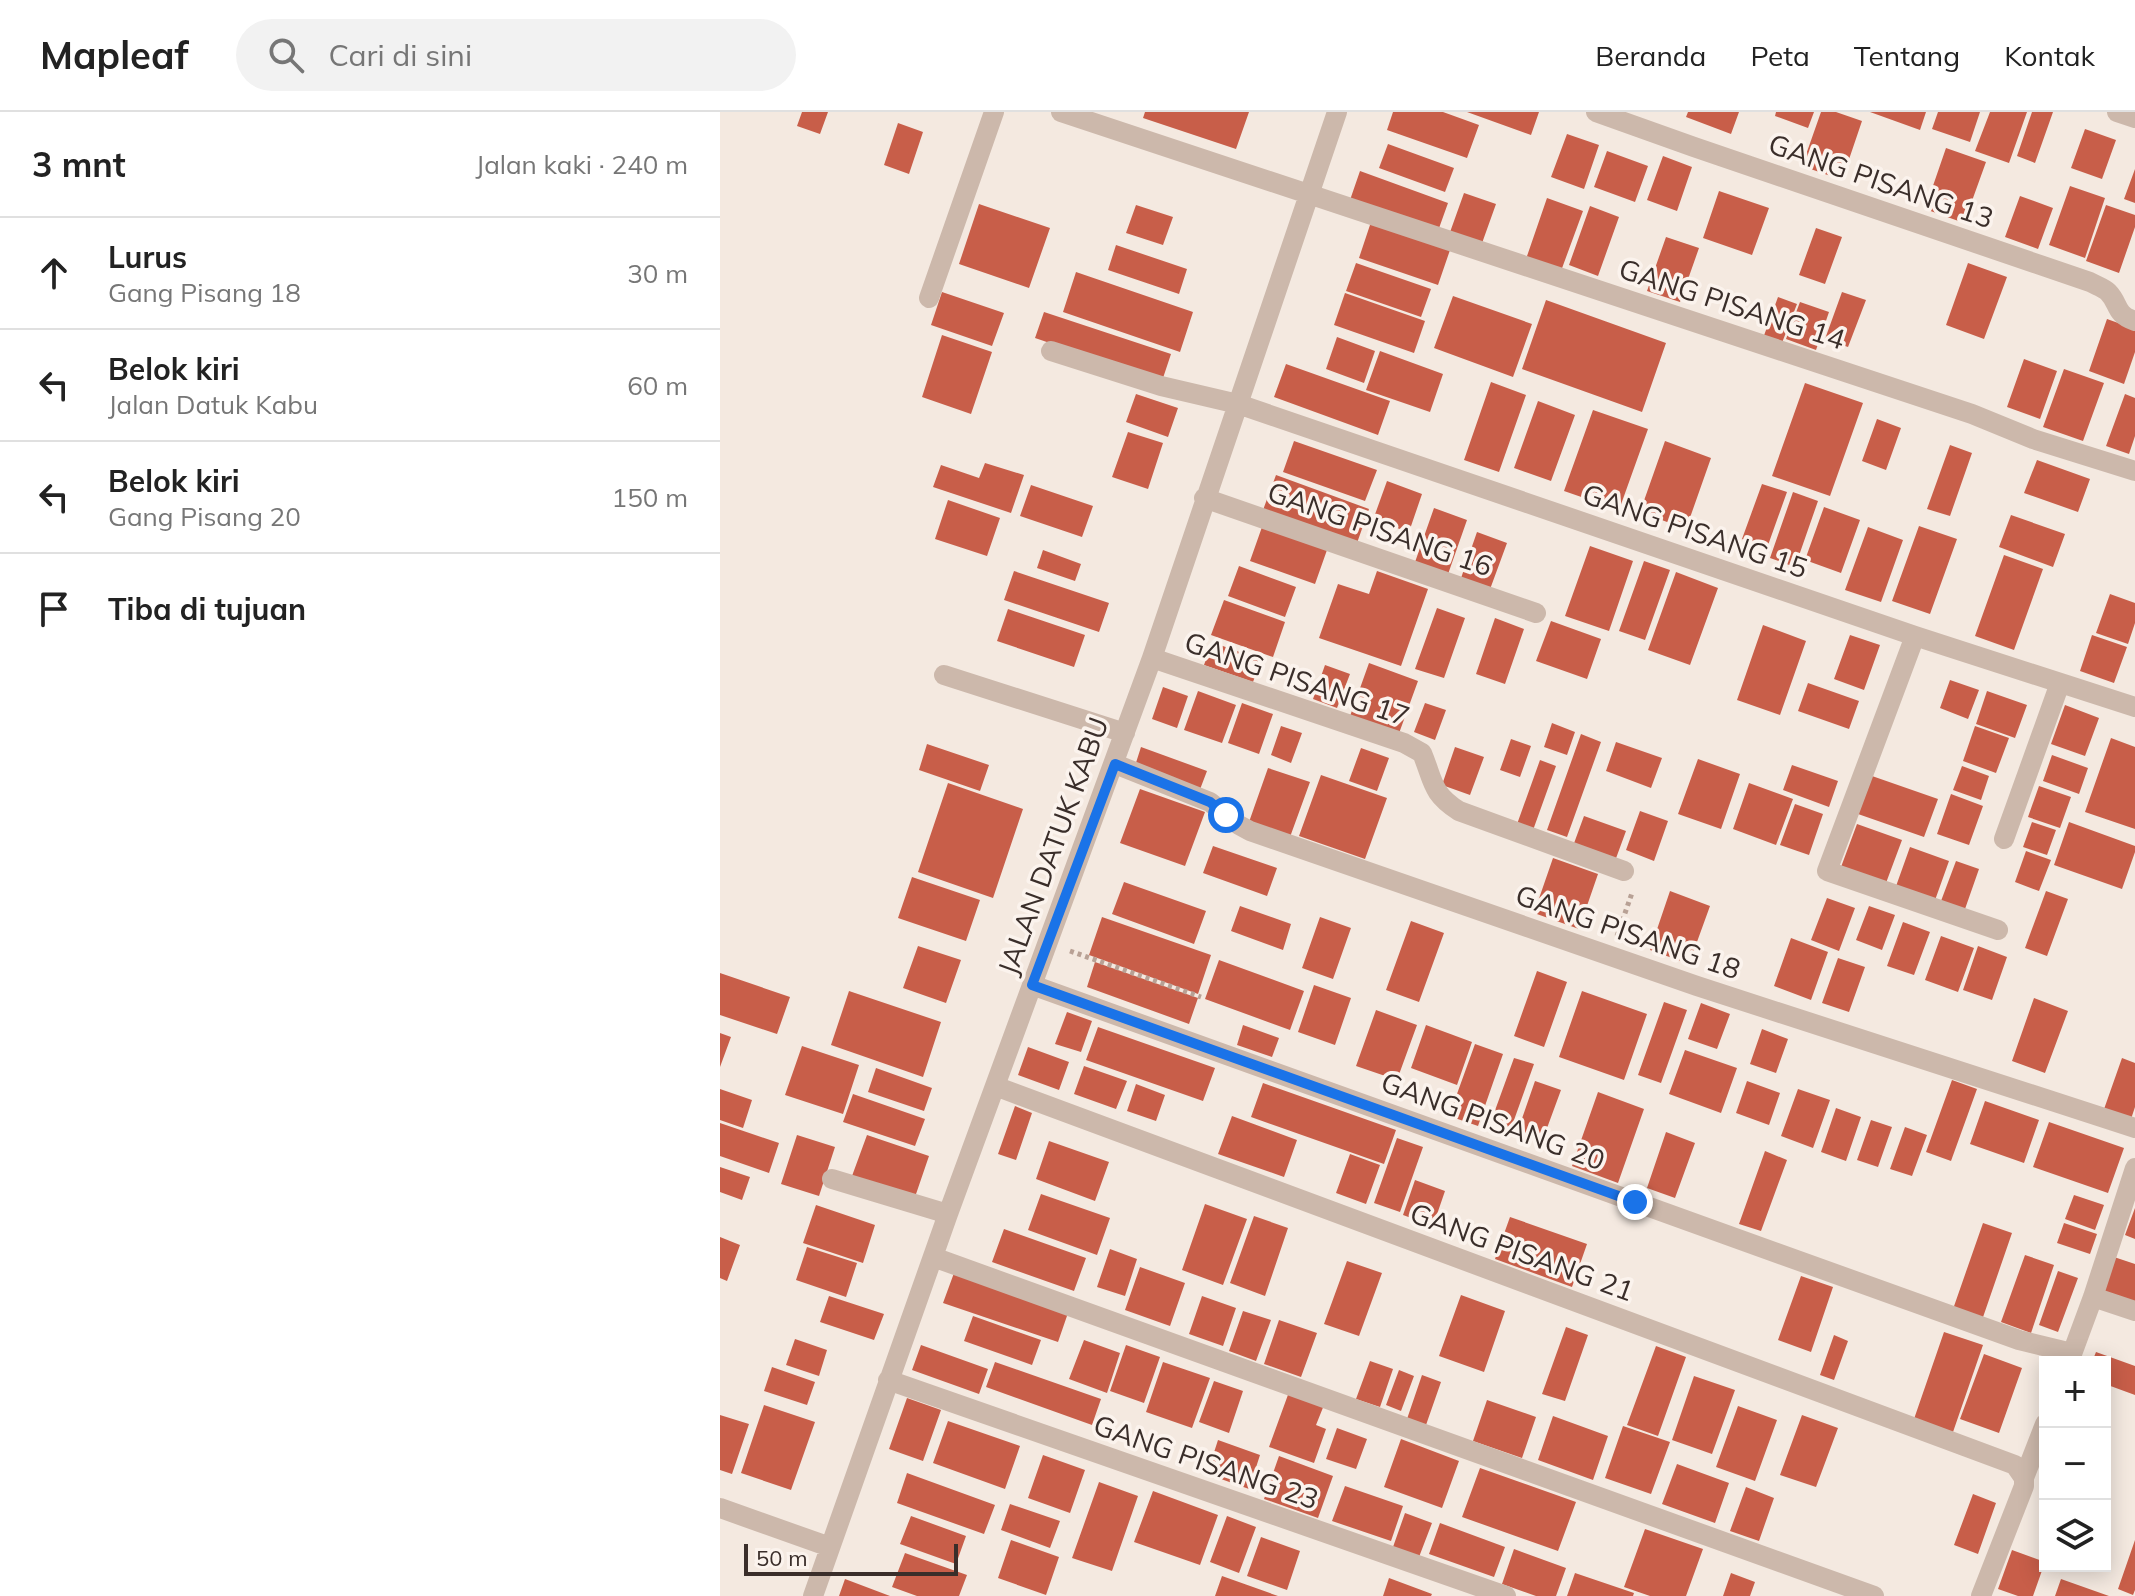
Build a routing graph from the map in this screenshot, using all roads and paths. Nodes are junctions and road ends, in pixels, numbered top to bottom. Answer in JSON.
{"nodes":[{"id":1,"x":994,"y":112,"type":"edge"},
{"id":2,"x":1061,"y":112,"type":"edge"},
{"id":3,"x":1337,"y":112,"type":"edge"},
{"id":4,"x":1596,"y":112,"type":"edge"},
{"id":5,"x":2117,"y":112,"type":"edge"},
{"id":6,"x":2135,"y":118,"type":"edge"},
{"id":7,"x":1310,"y":194,"type":"junction"},
{"id":8,"x":929,"y":298,"type":"dead end"},
{"id":9,"x":2135,"y":321,"type":"edge"},
{"id":10,"x":1051,"y":351,"type":"dead end"},
{"id":11,"x":1238,"y":404,"type":"junction"},
{"id":12,"x":2135,"y":471,"type":"edge"},
{"id":13,"x":1204,"y":498,"type":"junction"},
{"id":14,"x":1536,"y":613,"type":"dead end"},
{"id":15,"x":1915,"y":636,"type":"junction"},
{"id":16,"x":1152,"y":658,"type":"junction"},
{"id":17,"x":944,"y":675,"type":"dead end"},
{"id":18,"x":2060,"y":683,"type":"junction"},
{"id":19,"x":2135,"y":707,"type":"edge"},
{"id":20,"x":1125,"y":733,"type":"junction"},
{"id":21,"x":1115,"y":764,"type":"junction"},
{"id":22,"x":2004,"y":839,"type":"dead end"},
{"id":23,"x":1624,"y":871,"type":"joint"},
{"id":24,"x":1998,"y":930,"type":"dead end"},
{"id":25,"x":1047,"y":943,"type":"junction"},
{"id":26,"x":1610,"y":956,"type":"junction"},
{"id":27,"x":1032,"y":985,"type":"junction"},
{"id":28,"x":1201,"y":997,"type":"dead end"},
{"id":29,"x":995,"y":1086,"type":"junction"},
{"id":30,"x":2135,"y":1128,"type":"edge"},
{"id":31,"x":2135,"y":1168,"type":"edge"},
{"id":32,"x":832,"y":1179,"type":"dead end"},
{"id":33,"x":948,"y":1214,"type":"junction"},
{"id":34,"x":933,"y":1257,"type":"junction"},
{"id":35,"x":2093,"y":1297,"type":"junction"},
{"id":36,"x":2135,"y":1311,"type":"edge"},
{"id":37,"x":2064,"y":1356,"type":"edge"},
{"id":38,"x":2071,"y":1356,"type":"edge"},
{"id":39,"x":888,"y":1380,"type":"junction"},
{"id":40,"x":2043,"y":1428,"type":"edge"},
{"id":41,"x":2024,"y":1478,"type":"junction"},
{"id":42,"x":720,"y":1508,"type":"edge"},
{"id":43,"x":830,"y":1547,"type":"junction"},
{"id":44,"x":813,"y":1596,"type":"edge"},
{"id":45,"x":1506,"y":1596,"type":"edge"},
{"id":46,"x":1874,"y":1596,"type":"edge"},
{"id":47,"x":1981,"y":1596,"type":"edge"}],
"edges":[{"from":1,"to":8,"type":"street"},
{"from":2,"to":7,"type":"street","name":"GANG PISANG 14"},
{"from":3,"to":7,"type":"street","name":"JALAN DATUK KABU"},
{"from":4,"to":9,"type":"street","name":"GANG PISANG 13"},
{"from":5,"to":6,"type":"street"},
{"from":7,"to":11,"type":"street","name":"JALAN DATUK KABU"},
{"from":7,"to":12,"type":"street","name":"GANG PISANG 14"},
{"from":10,"to":11,"type":"street","name":"GANG PISANG 15"},
{"from":11,"to":13,"type":"street","name":"JALAN DATUK KABU"},
{"from":11,"to":15,"type":"street","name":"GANG PISANG 15"},
{"from":13,"to":14,"type":"street","name":"GANG PISANG 16"},
{"from":13,"to":16,"type":"street","name":"JALAN DATUK KABU"},
{"from":15,"to":18,"type":"street","name":"GANG PISANG 15"},
{"from":15,"to":24,"type":"street"},
{"from":16,"to":20,"type":"street","name":"JALAN DATUK KABU"},
{"from":16,"to":23,"type":"street","name":"GANG PISANG 17"},
{"from":17,"to":20,"type":"street"},
{"from":18,"to":19,"type":"street","name":"GANG PISANG 15"},
{"from":18,"to":22,"type":"street"},
{"from":20,"to":21,"type":"street","name":"JALAN DATUK KABU"},
{"from":21,"to":25,"type":"street","name":"JALAN DATUK KABU"},
{"from":21,"to":26,"type":"street","name":"GANG PISANG 18"},
{"from":23,"to":26,"type":"path"},
{"from":25,"to":27,"type":"street","name":"JALAN DATUK KABU"},
{"from":25,"to":28,"type":"path"},
{"from":26,"to":30,"type":"street","name":"GANG PISANG 18"},
{"from":27,"to":29,"type":"street","name":"JALAN DATUK KABU"},
{"from":27,"to":37,"type":"street","name":"GANG PISANG 20"},
{"from":29,"to":33,"type":"street","name":"JALAN DATUK KABU"},
{"from":29,"to":41,"type":"street","name":"GANG PISANG 21"},
{"from":31,"to":35,"type":"street"},
{"from":32,"to":33,"type":"street"},
{"from":33,"to":34,"type":"street","name":"JALAN DATUK KABU"},
{"from":34,"to":39,"type":"street","name":"JALAN DATUK KABU"},
{"from":34,"to":46,"type":"street"},
{"from":35,"to":36,"type":"street"},
{"from":35,"to":38,"type":"street"},
{"from":39,"to":43,"type":"street","name":"JALAN DATUK KABU"},
{"from":39,"to":45,"type":"street","name":"GANG PISANG 23"},
{"from":40,"to":41,"type":"street"},
{"from":41,"to":47,"type":"street"},
{"from":42,"to":43,"type":"street"},
{"from":43,"to":44,"type":"street","name":"JALAN DATUK KABU"}]}
